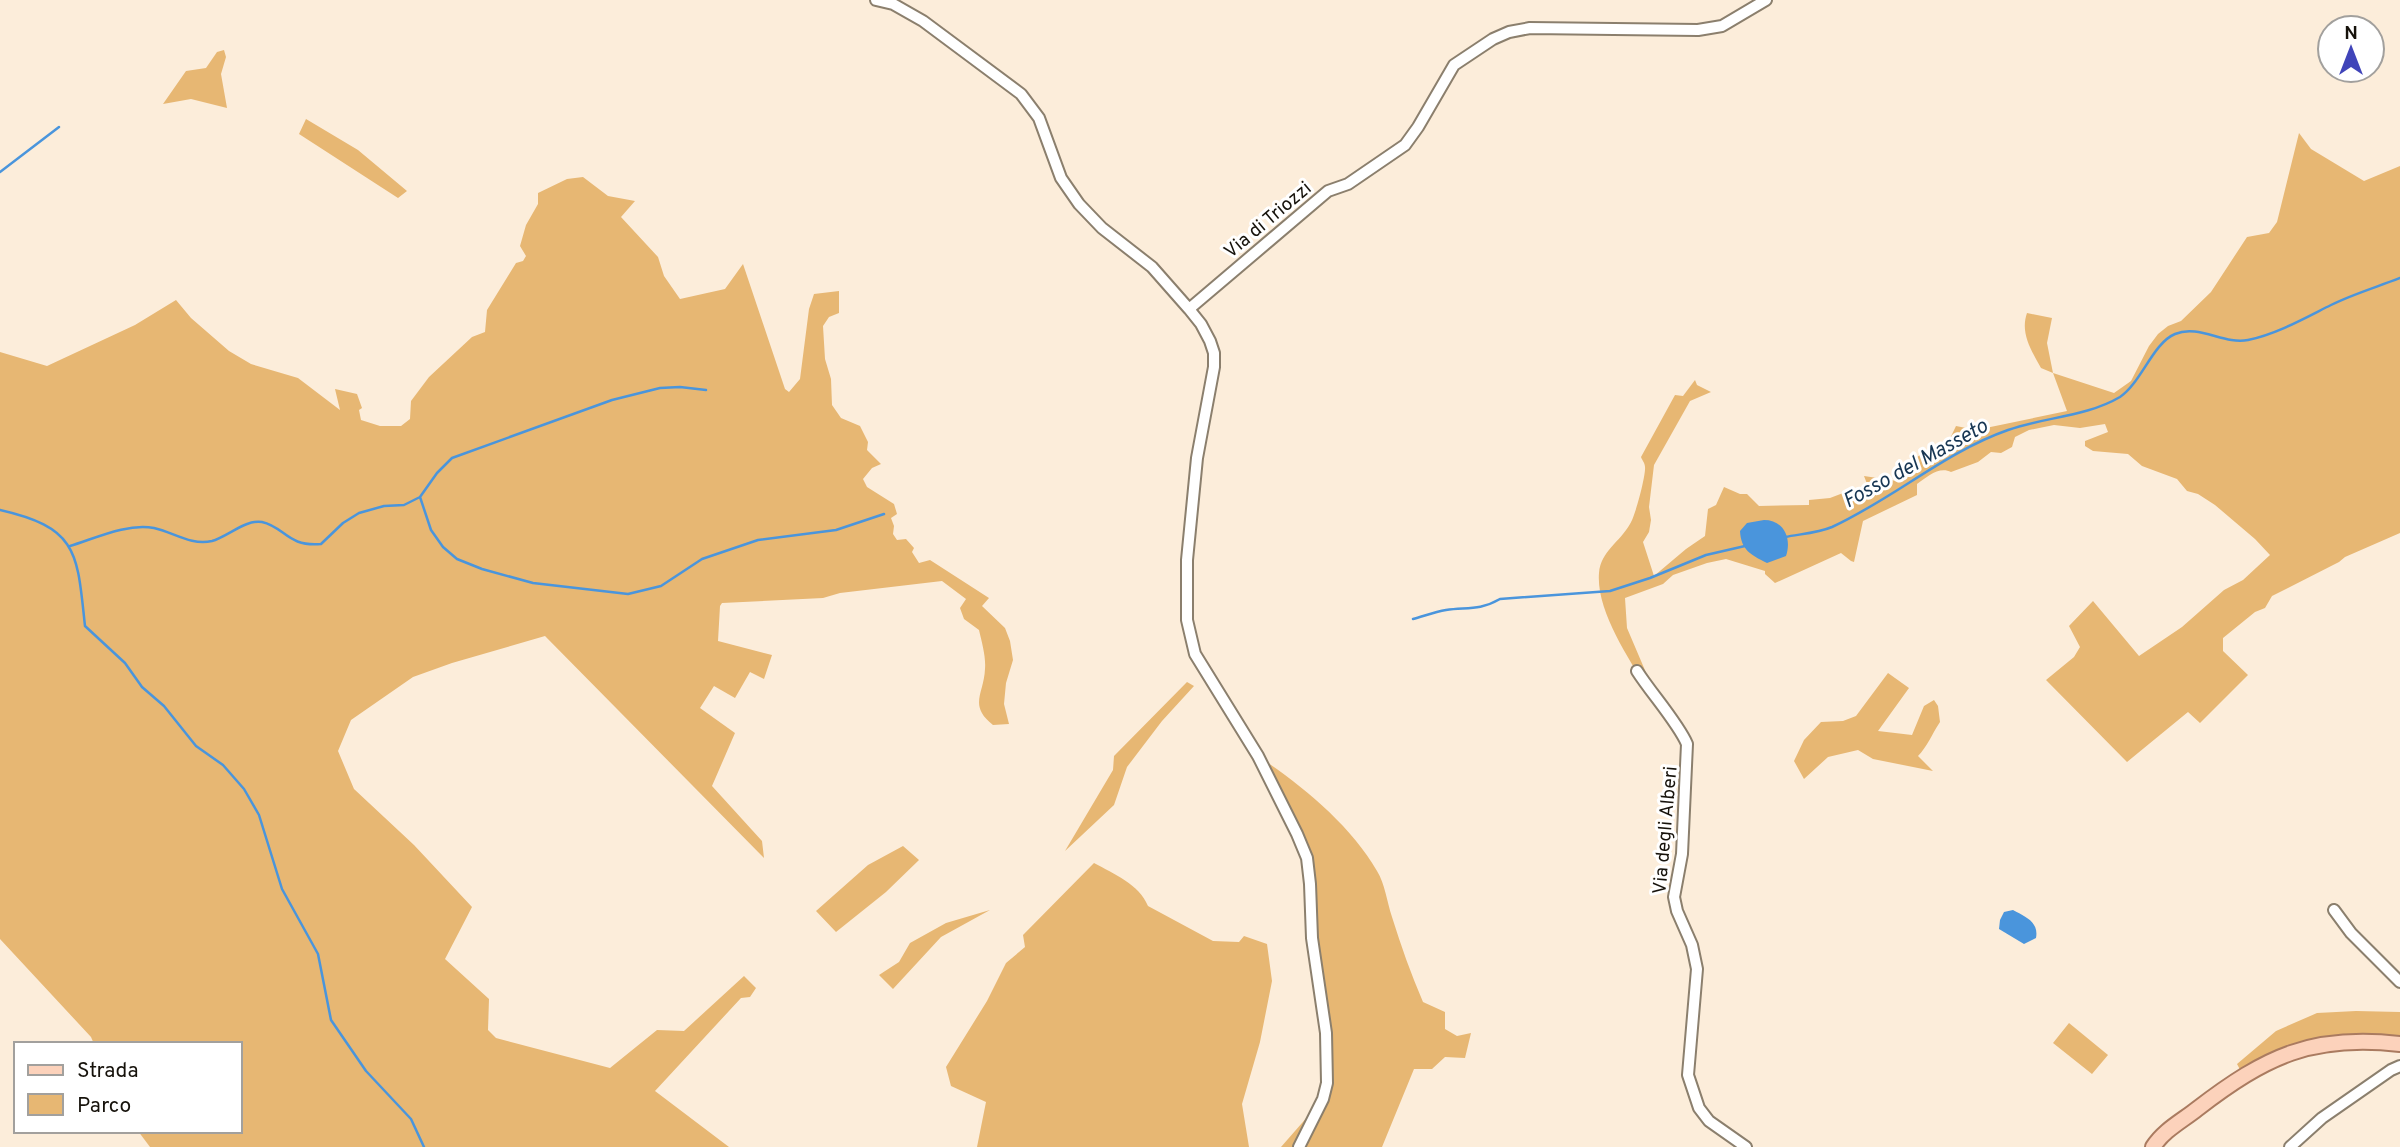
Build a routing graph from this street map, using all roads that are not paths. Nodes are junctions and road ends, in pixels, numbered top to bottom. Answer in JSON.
{"nodes":[{"id":1,"x":876,"y":0,"type":"edge"},
{"id":2,"x":1766,"y":0,"type":"edge"},
{"id":3,"x":1189,"y":309,"type":"junction"},
{"id":4,"x":1637,"y":671,"type":"dead end"},
{"id":5,"x":2334,"y":910,"type":"dead end"},
{"id":6,"x":2400,"y":982,"type":"edge"},
{"id":7,"x":2400,"y":1044,"type":"edge"},
{"id":8,"x":2400,"y":1066,"type":"edge"},
{"id":9,"x":1299,"y":1147,"type":"edge"},
{"id":10,"x":1745,"y":1147,"type":"edge"},
{"id":11,"x":2153,"y":1147,"type":"edge"},
{"id":12,"x":2290,"y":1147,"type":"edge"}],
"edges":[{"from":1,"to":3,"type":"street"},
{"from":2,"to":3,"type":"street","name":"Via di Triozzi"},
{"from":3,"to":9,"type":"street"},
{"from":4,"to":10,"type":"street","name":"Via degli Alberi"},
{"from":5,"to":6,"type":"street"},
{"from":7,"to":11,"type":"main road"},
{"from":8,"to":12,"type":"street"}]}
